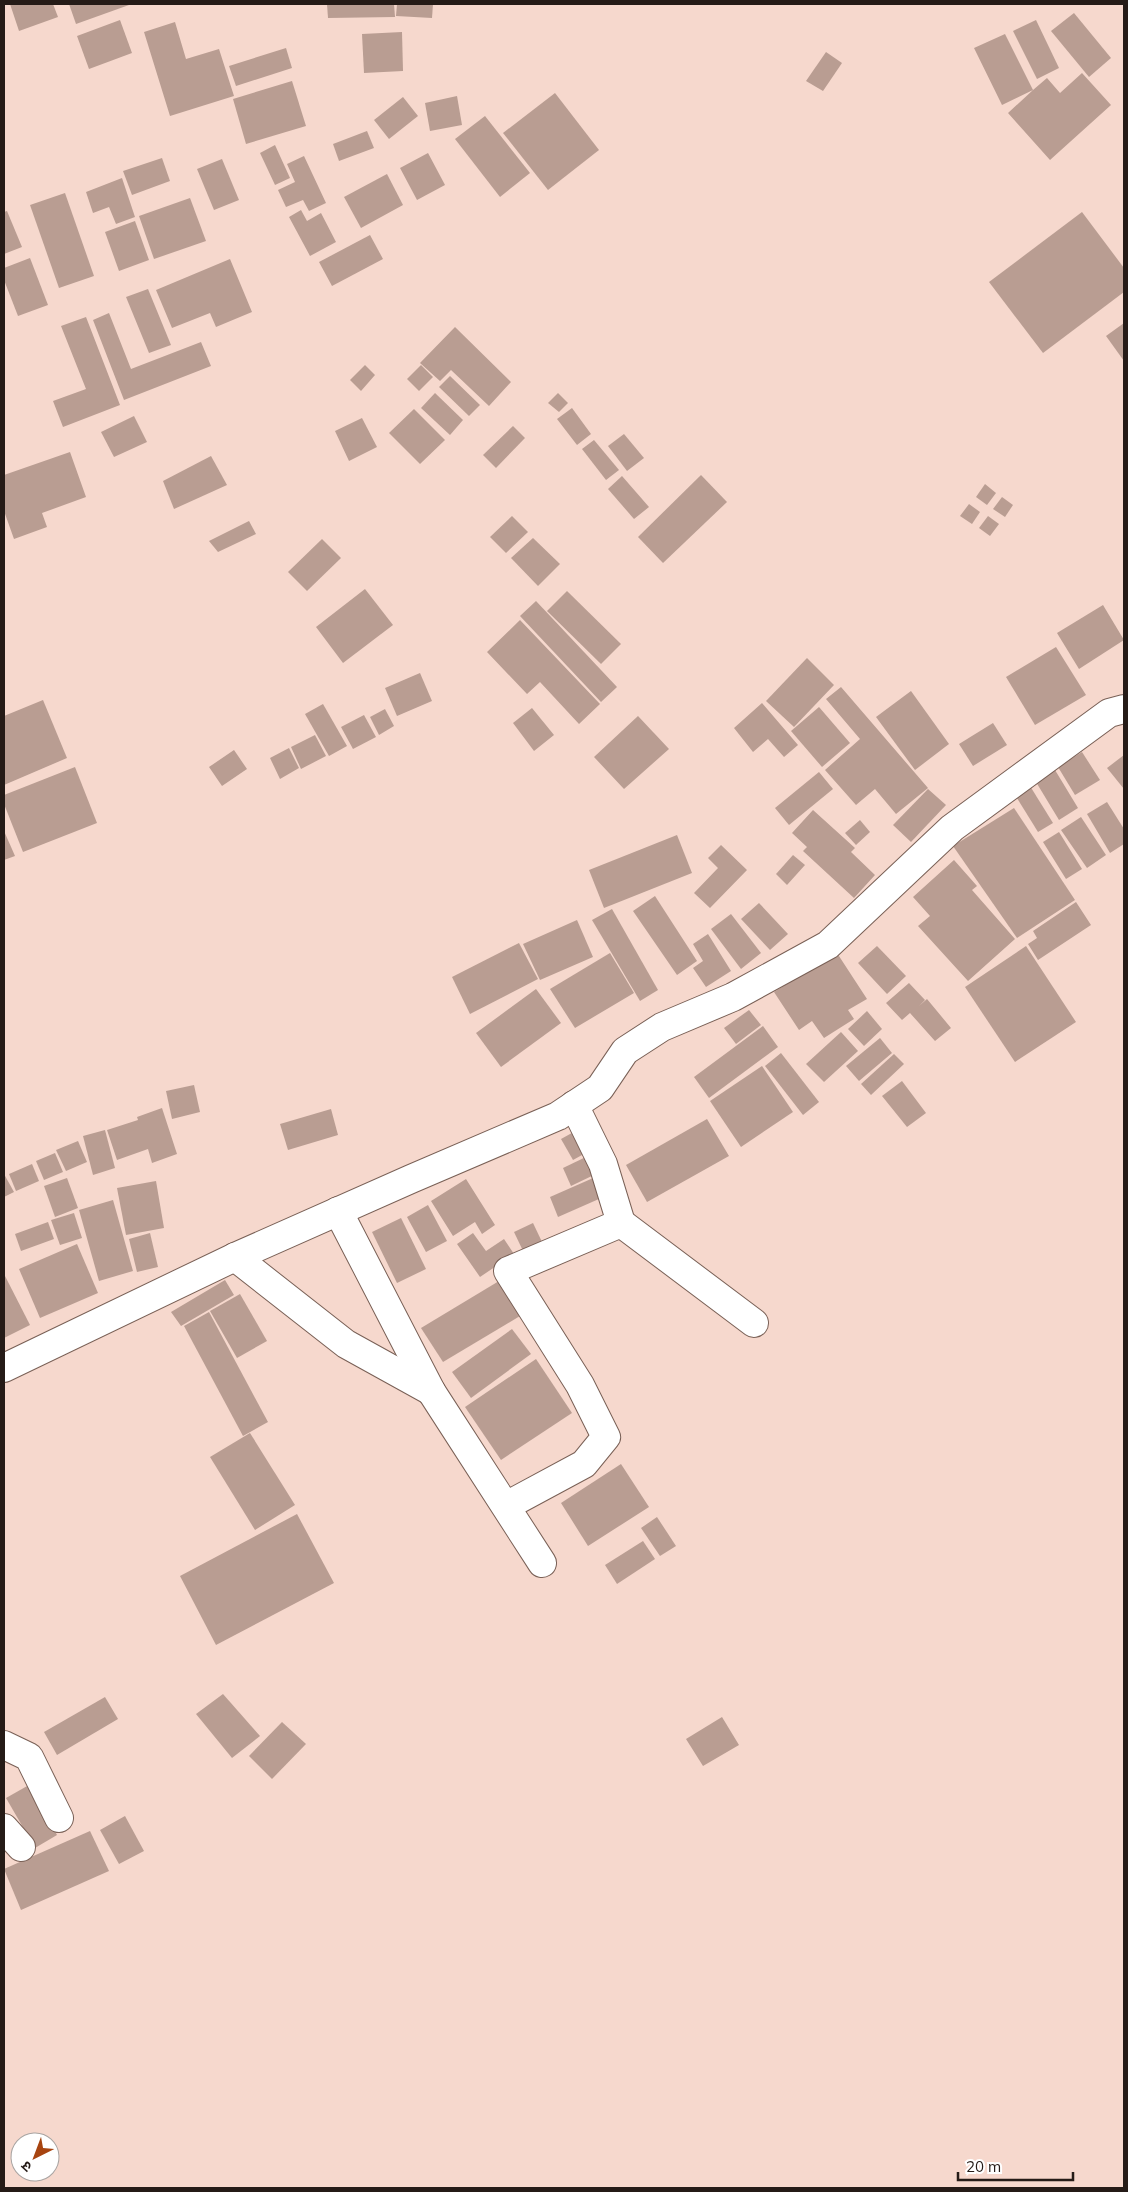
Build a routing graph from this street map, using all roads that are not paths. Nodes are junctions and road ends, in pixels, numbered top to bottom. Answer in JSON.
{"nodes":[{"id":1,"x":1124,"y":709,"type":"edge"},
{"id":2,"x":574,"y":1105,"type":"junction"},
{"id":3,"x":338,"y":1211,"type":"junction"},
{"id":4,"x":622,"y":1222,"type":"junction"},
{"id":5,"x":235,"y":1257,"type":"junction"},
{"id":6,"x":754,"y":1323,"type":"dead end"},
{"id":7,"x":4,"y":1368,"type":"edge"},
{"id":8,"x":431,"y":1391,"type":"junction"},
{"id":9,"x":506,"y":1506,"type":"junction"},
{"id":10,"x":542,"y":1563,"type":"dead end"},
{"id":11,"x":7,"y":1752,"type":"edge"},
{"id":12,"x":59,"y":1818,"type":"dead end"}],
"edges":[{"from":1,"to":2,"type":"street"},
{"from":2,"to":3,"type":"street"},
{"from":2,"to":4,"type":"street"},
{"from":3,"to":5,"type":"street"},
{"from":3,"to":8,"type":"street"},
{"from":4,"to":6,"type":"street"},
{"from":4,"to":9,"type":"street"},
{"from":5,"to":7,"type":"street"},
{"from":5,"to":8,"type":"street"},
{"from":8,"to":9,"type":"street"},
{"from":9,"to":10,"type":"street"},
{"from":11,"to":12,"type":"street"}]}
